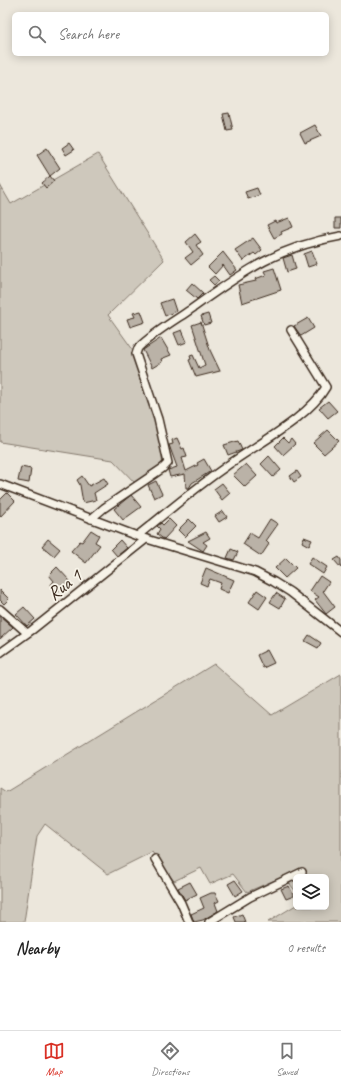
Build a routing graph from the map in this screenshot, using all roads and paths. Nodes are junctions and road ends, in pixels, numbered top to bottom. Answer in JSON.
{"nodes":[{"id":1,"x":341,"y":236,"type":"edge"},
{"id":2,"x":291,"y":330,"type":"dead end"},
{"id":3,"x":0,"y":484,"type":"edge"},
{"id":4,"x":91,"y":519,"type":"junction"},
{"id":5,"x":137,"y":536,"type":"junction"},
{"id":6,"x":146,"y":539,"type":"junction"},
{"id":7,"x":0,"y":609,"type":"edge"},
{"id":8,"x":341,"y":632,"type":"edge"},
{"id":9,"x":27,"y":633,"type":"junction"},
{"id":10,"x":0,"y":652,"type":"edge"},
{"id":11,"x":155,"y":859,"type":"dead end"},
{"id":12,"x":302,"y":872,"type":"dead end"},
{"id":13,"x":189,"y":922,"type":"edge"},
{"id":14,"x":209,"y":922,"type":"edge"}],
"edges":[{"from":1,"to":4,"type":"street"},
{"from":2,"to":5,"type":"street"},
{"from":3,"to":4,"type":"street"},
{"from":4,"to":5,"type":"street"},
{"from":5,"to":6,"type":"street"},
{"from":6,"to":8,"type":"street"},
{"from":6,"to":9,"type":"street","name":"Rua 1"},
{"from":7,"to":9,"type":"street"},
{"from":9,"to":10,"type":"street","name":"Rua 1"},
{"from":11,"to":13,"type":"street"},
{"from":12,"to":14,"type":"street"}]}
